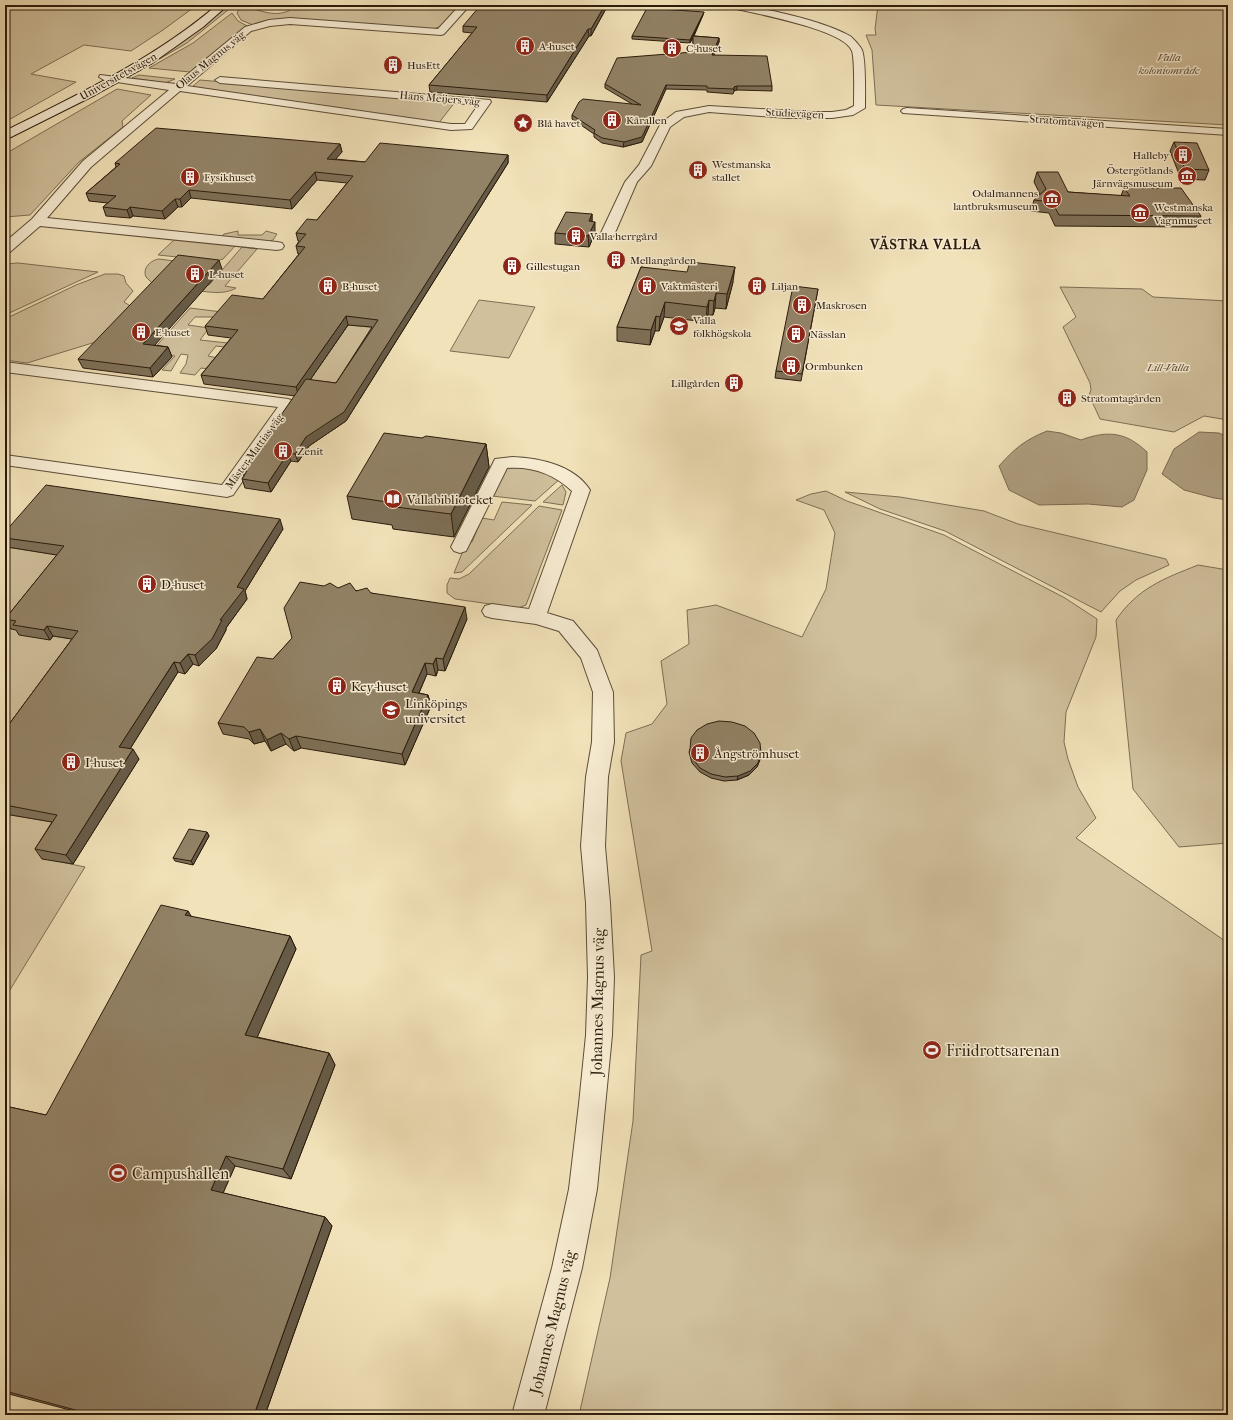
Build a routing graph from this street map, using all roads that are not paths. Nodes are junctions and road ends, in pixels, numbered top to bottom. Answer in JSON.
{"nodes":[{"id":1,"x":211,"y":5,"type":"edge"},
{"id":2,"x":223,"y":5,"type":"edge"},
{"id":3,"x":465,"y":5,"type":"edge"},
{"id":4,"x":732,"y":5,"type":"edge"},
{"id":5,"x":128,"y":71,"type":"junction"},
{"id":6,"x":115,"y":74,"type":"junction"},
{"id":7,"x":189,"y":78,"type":"junction"},
{"id":8,"x":177,"y":87,"type":"junction"},
{"id":9,"x":907,"y":111,"type":"dead end"},
{"id":10,"x":1228,"y":132,"type":"edge"},
{"id":11,"x":5,"y":135,"type":"edge"},
{"id":12,"x":37,"y":222,"type":"junction"},
{"id":13,"x":607,"y":235,"type":"dead end"},
{"id":14,"x":277,"y":246,"type":"dead end"},
{"id":15,"x":5,"y":249,"type":"edge"},
{"id":16,"x":5,"y":367,"type":"edge"},
{"id":17,"x":5,"y":460,"type":"edge"},
{"id":18,"x":460,"y":547,"type":"dead end"},
{"id":19,"x":492,"y":611,"type":"dead end"},
{"id":20,"x":536,"y":617,"type":"junction"},
{"id":21,"x":528,"y":1415,"type":"edge"}],
"edges":[{"from":1,"to":6,"type":"main road","name":"Universitetsvägen"},
{"from":2,"to":5,"type":"main road","name":"Universitetsvägen"},
{"from":3,"to":7,"type":"street","name":"Olaus Magnus väg"},
{"from":4,"to":13,"type":"street","name":"Studievägen"},
{"from":5,"to":6,"type":"main road","name":"Universitetsvägen"},
{"from":5,"to":7,"type":"street","name":"Hans Meijers väg"},
{"from":6,"to":8,"type":"street","name":"Hans Meijers väg"},
{"from":6,"to":11,"type":"main road","name":"Universitetsvägen"},
{"from":6,"to":11,"type":"main road","name":"Universitetsvägen"},
{"from":7,"to":8,"type":"street","name":"Olaus Magnus väg"},
{"from":7,"to":8,"type":"street","name":"Hans Meijers väg"},
{"from":8,"to":12,"type":"street","name":"Olaus Magnus väg"},
{"from":9,"to":10,"type":"street","name":"Stratomtavägen"},
{"from":12,"to":14,"type":"street"},
{"from":12,"to":15,"type":"street","name":"Olaus Magnus väg"},
{"from":16,"to":17,"type":"street","name":"Mäster Mattias väg"},
{"from":18,"to":20,"type":"street"},
{"from":19,"to":20,"type":"street","name":"Johannes Magnus väg"},
{"from":20,"to":21,"type":"street","name":"Johannes Magnus väg"}]}
